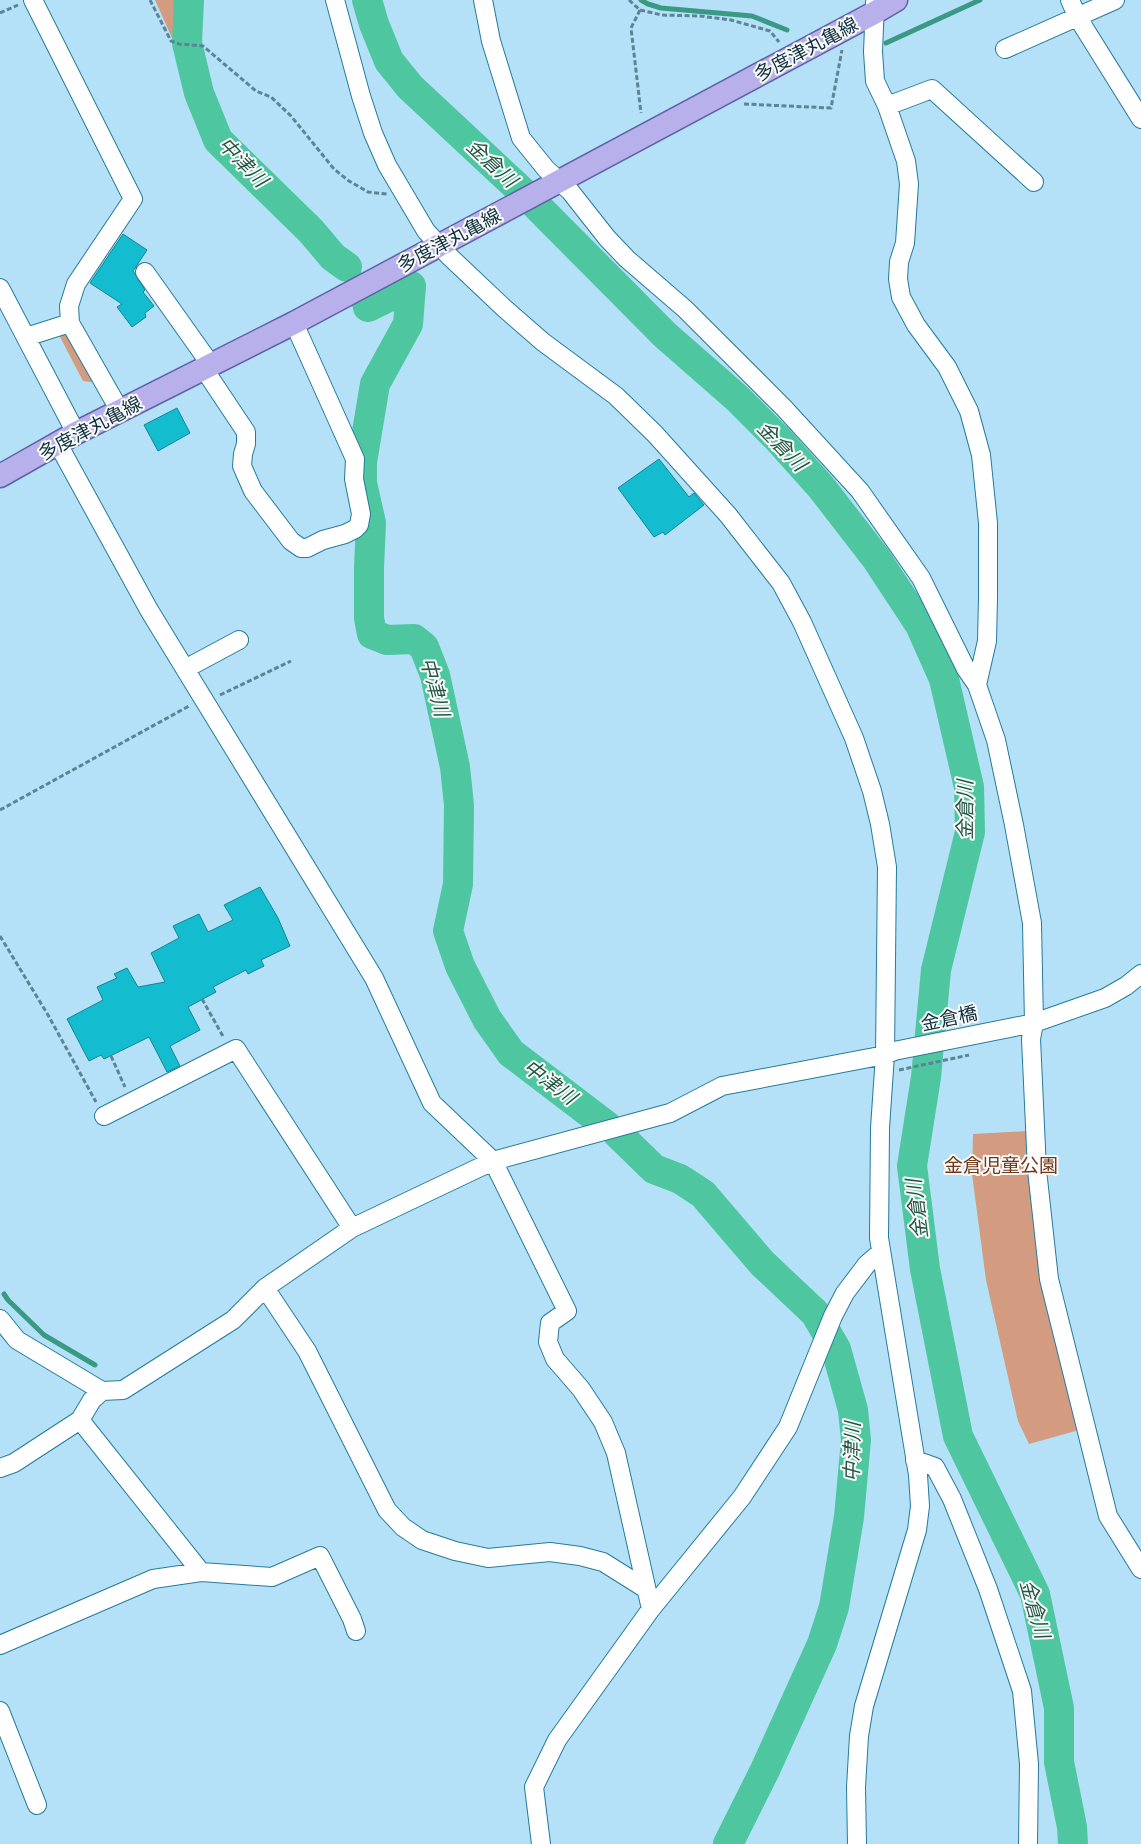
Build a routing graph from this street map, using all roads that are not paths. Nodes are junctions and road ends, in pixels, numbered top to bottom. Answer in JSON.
{"nodes":[{"id":1,"x":33,"y":0,"type":"edge"},
{"id":2,"x":335,"y":0,"type":"edge"},
{"id":3,"x":483,"y":0,"type":"edge"},
{"id":4,"x":896,"y":0,"type":"edge"},
{"id":5,"x":1070,"y":0,"type":"edge"},
{"id":6,"x":1116,"y":0,"type":"edge"},
{"id":7,"x":875,"y":7,"type":"edge"},
{"id":8,"x":1078,"y":18,"type":"junction"},
{"id":9,"x":1005,"y":49,"type":"dead end"},
{"id":10,"x":887,"y":106,"type":"junction"},
{"id":11,"x":1141,"y":119,"type":"edge"},
{"id":12,"x":561,"y":181,"type":"junction"},
{"id":13,"x":1034,"y":182,"type":"dead end"},
{"id":14,"x":439,"y":245,"type":"junction"},
{"id":15,"x":146,"y":272,"type":"dead end"},
{"id":16,"x":0,"y":288,"type":"edge"},
{"id":17,"x":70,"y":323,"type":"junction"},
{"id":18,"x":294,"y":323,"type":"junction"},
{"id":19,"x":26,"y":337,"type":"junction"},
{"id":20,"x":207,"y":367,"type":"junction"},
{"id":21,"x":120,"y":411,"type":"junction"},
{"id":22,"x":67,"y":439,"type":"junction"},
{"id":23,"x":0,"y":476,"type":"edge"},
{"id":24,"x":239,"y":640,"type":"dead end"},
{"id":25,"x":185,"y":668,"type":"junction"},
{"id":26,"x":977,"y":684,"type":"junction"},
{"id":27,"x":1141,"y":974,"type":"edge"},
{"id":28,"x":1034,"y":1024,"type":"junction"},
{"id":29,"x":893,"y":1052,"type":"junction"},
{"id":30,"x":104,"y":1116,"type":"road end"},
{"id":31,"x":493,"y":1161,"type":"junction"},
{"id":32,"x":352,"y":1228,"type":"junction"},
{"id":33,"x":881,"y":1252,"type":"junction"},
{"id":34,"x":265,"y":1288,"type":"junction"},
{"id":35,"x":0,"y":1319,"type":"edge"},
{"id":36,"x":102,"y":1391,"type":"junction"},
{"id":37,"x":80,"y":1420,"type":"junction"},
{"id":38,"x":915,"y":1460,"type":"junction"},
{"id":39,"x":0,"y":1468,"type":"edge"},
{"id":40,"x":1141,"y":1569,"type":"edge"},
{"id":41,"x":201,"y":1572,"type":"junction"},
{"id":42,"x":646,"y":1589,"type":"junction"},
{"id":43,"x":651,"y":1609,"type":"junction"},
{"id":44,"x":356,"y":1631,"type":"dead end"},
{"id":45,"x":0,"y":1646,"type":"edge"},
{"id":46,"x":0,"y":1711,"type":"edge"},
{"id":47,"x":37,"y":1805,"type":"dead end"},
{"id":48,"x":541,"y":1844,"type":"edge"},
{"id":49,"x":857,"y":1844,"type":"edge"},
{"id":50,"x":1028,"y":1844,"type":"edge"}],
"edges":[{"from":1,"to":17,"type":"street"},
{"from":2,"to":14,"type":"street"},
{"from":3,"to":12,"type":"street"},
{"from":4,"to":7,"type":"main road","name":"多度津丸亀線"},
{"from":5,"to":8,"type":"street"},
{"from":6,"to":8,"type":"street"},
{"from":7,"to":10,"type":"street"},
{"from":7,"to":12,"type":"main road","name":"多度津丸亀線"},
{"from":8,"to":9,"type":"street"},
{"from":8,"to":11,"type":"street"},
{"from":10,"to":13,"type":"street"},
{"from":10,"to":26,"type":"street"},
{"from":12,"to":14,"type":"main road","name":"多度津丸亀線"},
{"from":12,"to":26,"type":"street"},
{"from":14,"to":18,"type":"main road","name":"多度津丸亀線"},
{"from":14,"to":29,"type":"street"},
{"from":15,"to":20,"type":"street"},
{"from":16,"to":19,"type":"street"},
{"from":17,"to":19,"type":"street"},
{"from":17,"to":21,"type":"street"},
{"from":18,"to":20,"type":"main road","name":"多度津丸亀線"},
{"from":18,"to":20,"type":"street"},
{"from":19,"to":22,"type":"street"},
{"from":20,"to":21,"type":"main road","name":"多度津丸亀線"},
{"from":21,"to":22,"type":"main road","name":"多度津丸亀線"},
{"from":22,"to":23,"type":"main road","name":"多度津丸亀線"},
{"from":22,"to":25,"type":"street"},
{"from":24,"to":25,"type":"street"},
{"from":25,"to":31,"type":"street"},
{"from":26,"to":28,"type":"street"},
{"from":27,"to":28,"type":"street","name":"金倉橋"},
{"from":28,"to":29,"type":"street","name":"金倉橋"},
{"from":28,"to":40,"type":"street"},
{"from":29,"to":31,"type":"street","name":"金倉橋"},
{"from":29,"to":33,"type":"street"},
{"from":30,"to":32,"type":"street"},
{"from":31,"to":32,"type":"street","name":"金倉橋"},
{"from":31,"to":42,"type":"street"},
{"from":32,"to":34,"type":"street","name":"金倉橋"},
{"from":33,"to":38,"type":"street"},
{"from":33,"to":43,"type":"street"},
{"from":34,"to":36,"type":"street","name":"金倉橋"},
{"from":34,"to":42,"type":"street"},
{"from":35,"to":36,"type":"street"},
{"from":36,"to":37,"type":"street"},
{"from":37,"to":39,"type":"street"},
{"from":37,"to":41,"type":"street"},
{"from":38,"to":49,"type":"street"},
{"from":38,"to":50,"type":"street"},
{"from":41,"to":44,"type":"street"},
{"from":41,"to":45,"type":"street"},
{"from":42,"to":43,"type":"street"},
{"from":43,"to":48,"type":"street"},
{"from":46,"to":47,"type":"street"}]}
